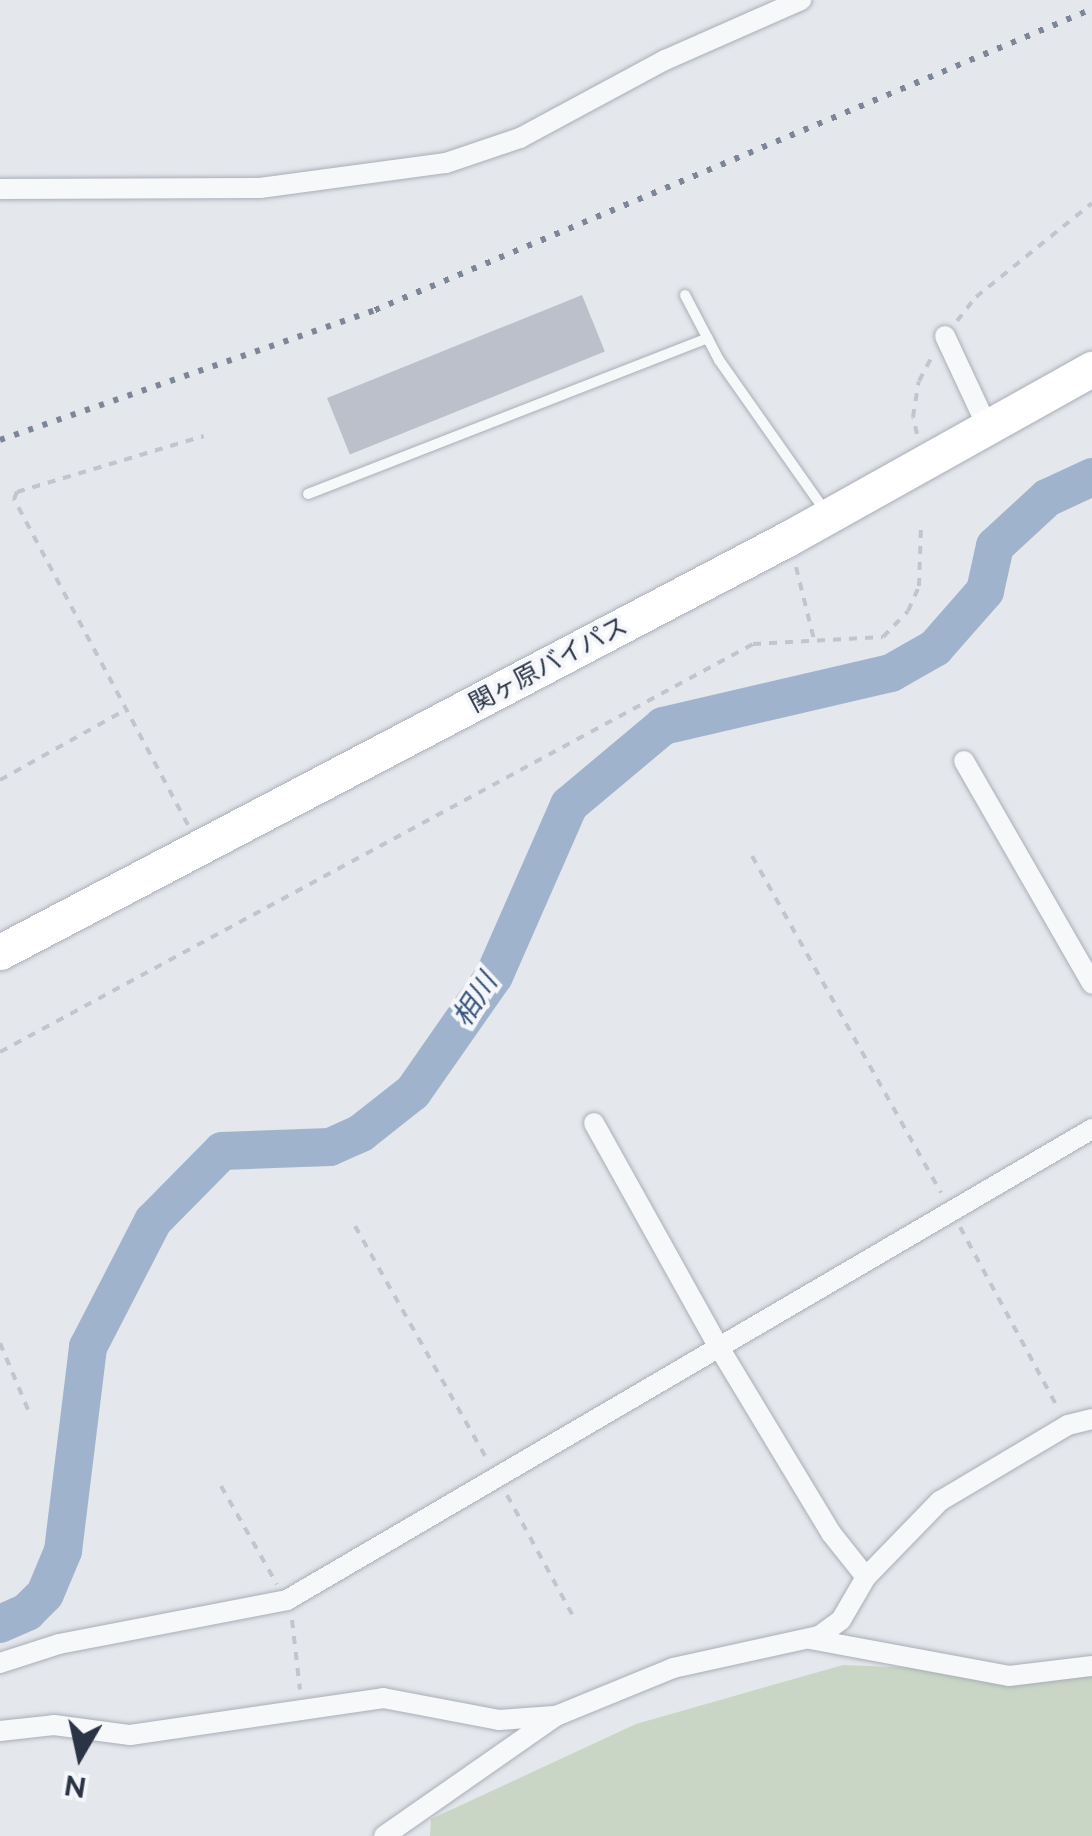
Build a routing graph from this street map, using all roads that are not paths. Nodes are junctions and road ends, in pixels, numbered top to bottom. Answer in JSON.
{"nodes":[{"id":1,"x":800,"y":0,"type":"edge"},
{"id":2,"x":0,"y":189,"type":"edge"},
{"id":3,"x":684,"y":296,"type":"dead end"},
{"id":4,"x":945,"y":336,"type":"road end"},
{"id":5,"x":708,"y":338,"type":"junction"},
{"id":6,"x":1092,"y":369,"type":"edge"},
{"id":7,"x":988,"y":426,"type":"junction"},
{"id":8,"x":308,"y":494,"type":"dead end"},
{"id":9,"x":828,"y":516,"type":"junction"},
{"id":10,"x":964,"y":761,"type":"dead end"},
{"id":11,"x":0,"y":952,"type":"edge"},
{"id":12,"x":1092,"y":984,"type":"edge"},
{"id":13,"x":594,"y":1123,"type":"dead end"},
{"id":14,"x":1092,"y":1129,"type":"edge"},
{"id":15,"x":720,"y":1349,"type":"junction"},
{"id":16,"x":1092,"y":1419,"type":"edge"},
{"id":17,"x":866,"y":1577,"type":"junction"},
{"id":18,"x":810,"y":1639,"type":"junction"},
{"id":19,"x":0,"y":1663,"type":"edge"},
{"id":20,"x":1092,"y":1666,"type":"edge"},
{"id":21,"x":556,"y":1716,"type":"junction"},
{"id":22,"x":0,"y":1731,"type":"edge"},
{"id":23,"x":384,"y":1836,"type":"edge"}],
"edges":[{"from":1,"to":2,"type":"street"},
{"from":3,"to":5,"type":"lane"},
{"from":4,"to":7,"type":"street"},
{"from":5,"to":8,"type":"lane"},
{"from":5,"to":9,"type":"lane"},
{"from":6,"to":7,"type":"highway","name":"関ヶ原バイパス"},
{"from":7,"to":9,"type":"highway","name":"関ヶ原バイパス"},
{"from":9,"to":11,"type":"highway","name":"関ヶ原バイパス"},
{"from":10,"to":12,"type":"street"},
{"from":13,"to":15,"type":"street"},
{"from":14,"to":15,"type":"street"},
{"from":15,"to":17,"type":"street"},
{"from":15,"to":19,"type":"street"},
{"from":16,"to":17,"type":"street"},
{"from":17,"to":18,"type":"street"},
{"from":18,"to":20,"type":"street"},
{"from":18,"to":21,"type":"street"},
{"from":21,"to":22,"type":"street"},
{"from":21,"to":23,"type":"street"}]}
